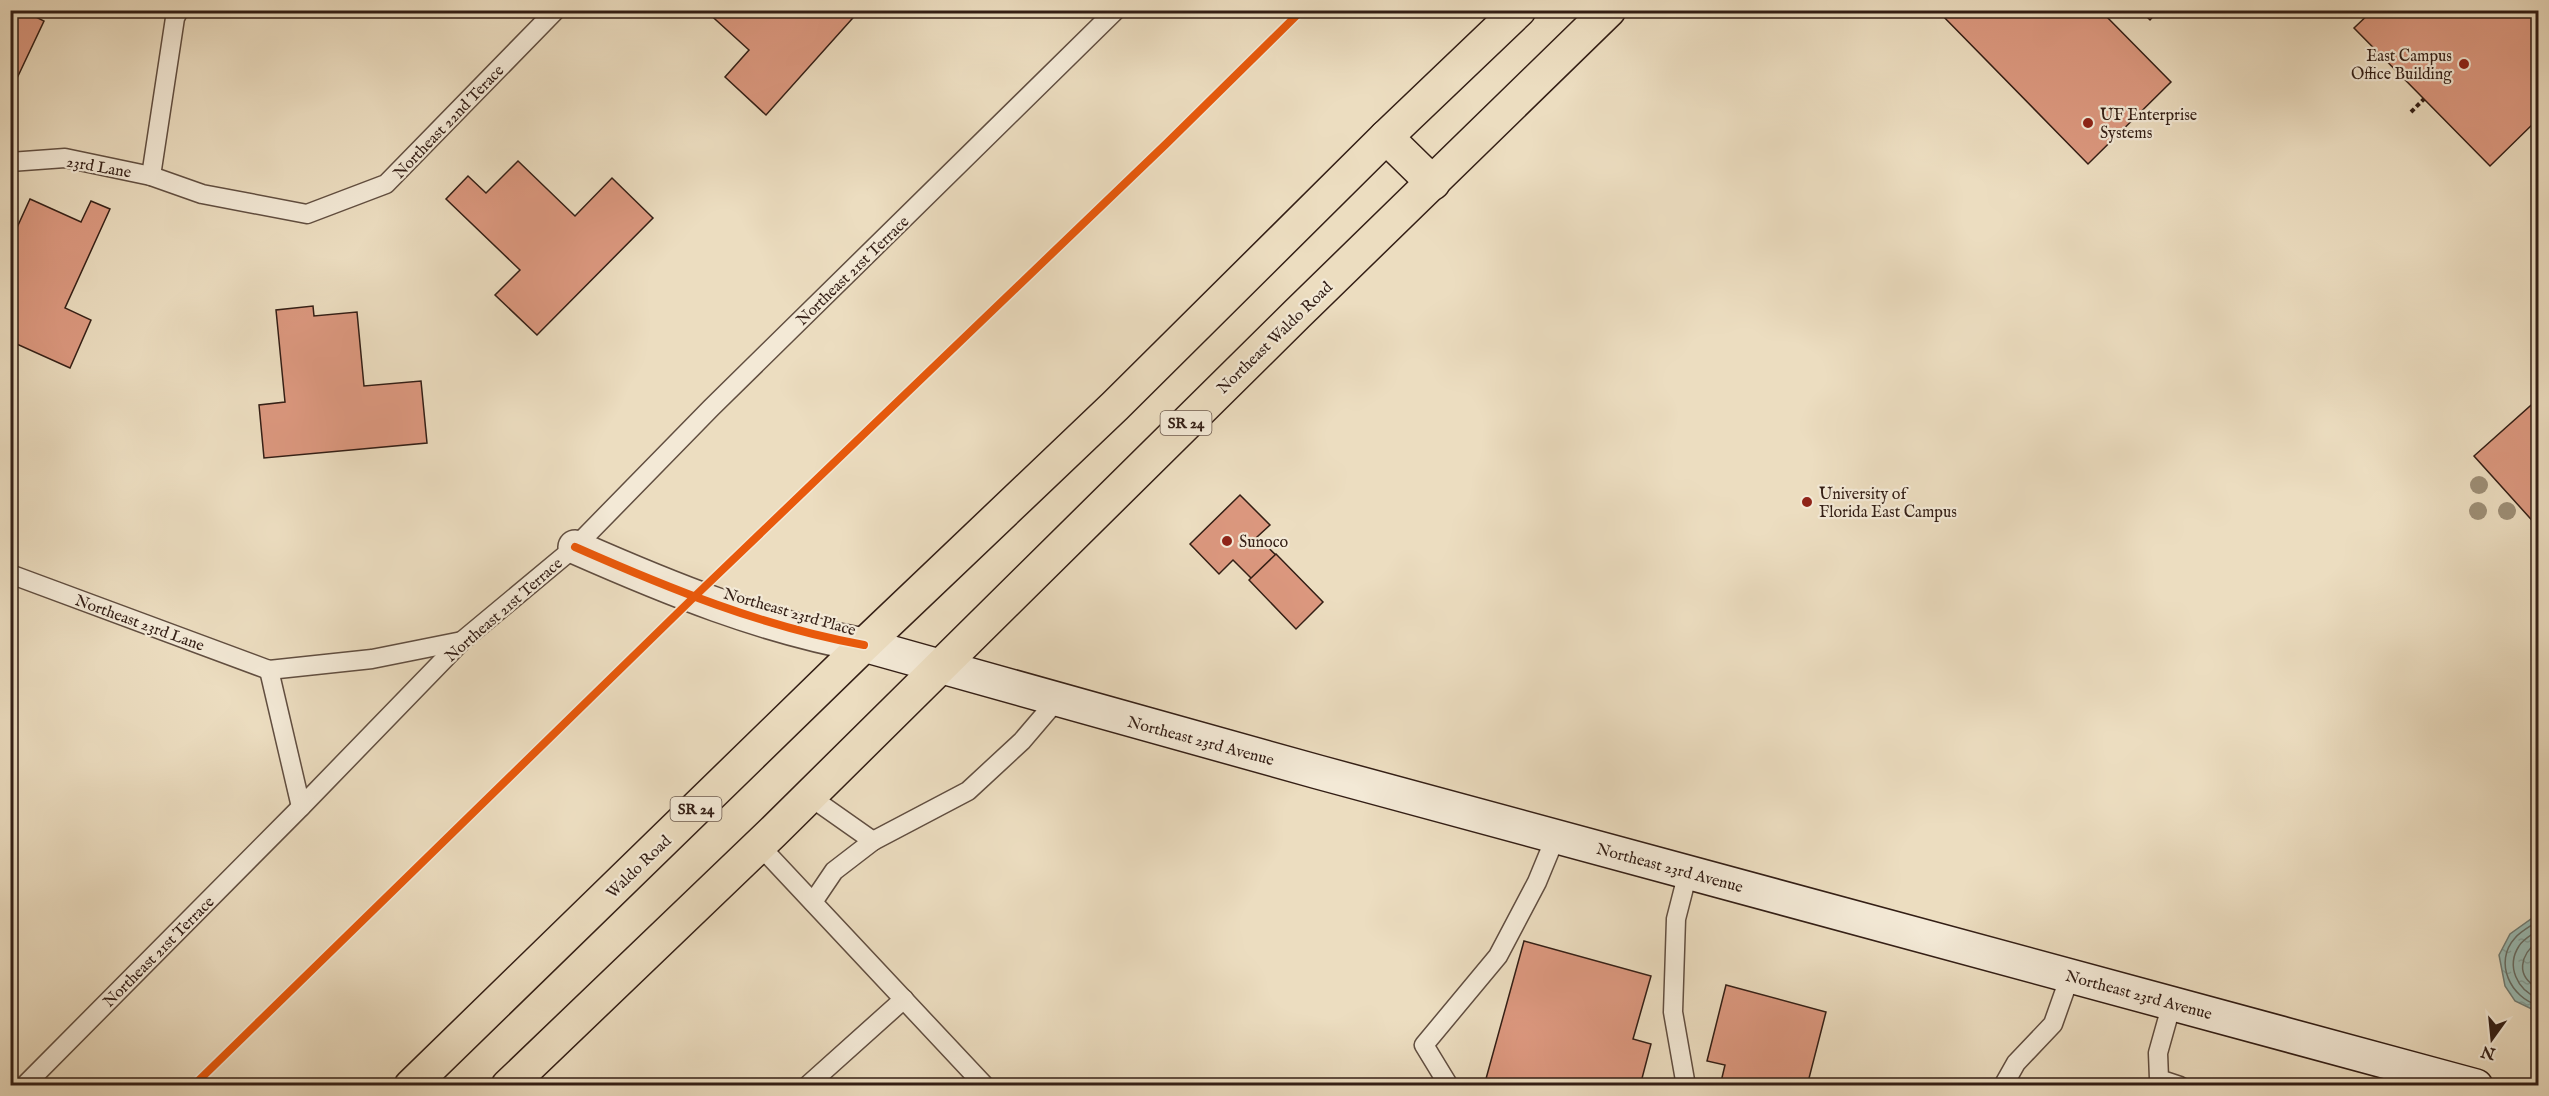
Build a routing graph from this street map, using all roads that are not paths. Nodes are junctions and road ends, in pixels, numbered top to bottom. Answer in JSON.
{"nodes":[{"id":1,"x":179,"y":10,"type":"edge"},
{"id":2,"x":556,"y":10,"type":"edge"},
{"id":3,"x":1116,"y":10,"type":"edge"},
{"id":4,"x":1519,"y":10,"type":"edge"},
{"id":5,"x":1609,"y":10,"type":"edge"},
{"id":6,"x":1386,"y":137,"type":"junction"},
{"id":7,"x":10,"y":162,"type":"edge"},
{"id":8,"x":151,"y":176,"type":"junction"},
{"id":9,"x":1433,"y":183,"type":"junction"},
{"id":10,"x":576,"y":547,"type":"junction"},
{"id":11,"x":10,"y":574,"type":"edge"},
{"id":12,"x":462,"y":641,"type":"junction"},
{"id":13,"x":864,"y":645,"type":"junction"},
{"id":14,"x":941,"y":667,"type":"junction"},
{"id":15,"x":269,"y":670,"type":"junction"},
{"id":16,"x":1057,"y":700,"type":"junction"},
{"id":17,"x":810,"y":796,"type":"junction"},
{"id":18,"x":301,"y":807,"type":"junction"},
{"id":19,"x":1556,"y":836,"type":"junction"},
{"id":20,"x":873,"y":841,"type":"junction"},
{"id":21,"x":759,"y":845,"type":"junction"},
{"id":22,"x":1688,"y":872,"type":"junction"},
{"id":23,"x":813,"y":902,"type":"junction"},
{"id":24,"x":2070,"y":976,"type":"junction"},
{"id":25,"x":904,"y":999,"type":"junction"},
{"id":26,"x":2172,"y":1003,"type":"junction"},
{"id":27,"x":2407,"y":1076,"type":"edge"},
{"id":28,"x":24,"y":1086,"type":"edge"},
{"id":29,"x":411,"y":1086,"type":"edge"},
{"id":30,"x":508,"y":1086,"type":"edge"},
{"id":31,"x":807,"y":1086,"type":"edge"},
{"id":32,"x":985,"y":1086,"type":"edge"},
{"id":33,"x":1449,"y":1086,"type":"edge"},
{"id":34,"x":1686,"y":1086,"type":"edge"},
{"id":35,"x":2003,"y":1086,"type":"edge"},
{"id":36,"x":2180,"y":1086,"type":"edge"},
{"id":37,"x":2476,"y":1086,"type":"edge"}],
"edges":[{"from":1,"to":8,"type":"lane"},
{"from":2,"to":8,"type":"lane","name":"Northeast 22nd Terace"},
{"from":3,"to":10,"type":"lane","name":"Northeast 21st Terrace"},
{"from":4,"to":6,"type":"highway","number":"SR 24"},
{"from":5,"to":9,"type":"highway","name":"Northeast Waldo Road","number":"SR 24"},
{"from":6,"to":9,"type":"highway"},
{"from":6,"to":13,"type":"highway","number":"SR 24"},
{"from":7,"to":8,"type":"lane","name":"23rd Lane"},
{"from":9,"to":14,"type":"highway","name":"Northeast Waldo Road","number":"SR 24"},
{"from":10,"to":12,"type":"lane","name":"Northeast 21st Terrace"},
{"from":10,"to":13,"type":"main road","name":"Northeast 23rd Place"},
{"from":11,"to":15,"type":"lane","name":"Northeast 23rd Lane"},
{"from":12,"to":15,"type":"lane","name":"Northeast 23rd Lane"},
{"from":12,"to":18,"type":"lane","name":"Northeast 21st Terrace"},
{"from":13,"to":14,"type":"main road","name":"Northeast 23rd Avenue"},
{"from":13,"to":29,"type":"highway","name":"Waldo Road","number":"SR 24"},
{"from":14,"to":16,"type":"main road","name":"Northeast 23rd Avenue"},
{"from":14,"to":17,"type":"highway","number":"SR 24"},
{"from":15,"to":18,"type":"lane"},
{"from":16,"to":19,"type":"main road","name":"Northeast 23rd Avenue"},
{"from":16,"to":20,"type":"lane"},
{"from":17,"to":20,"type":"lane"},
{"from":17,"to":21,"type":"highway","number":"SR 24"},
{"from":18,"to":28,"type":"lane","name":"Northeast 21st Terrace"},
{"from":19,"to":22,"type":"main road","name":"Northeast 23rd Avenue"},
{"from":19,"to":33,"type":"lane"},
{"from":20,"to":23,"type":"lane"},
{"from":21,"to":23,"type":"lane"},
{"from":21,"to":30,"type":"highway","number":"SR 24"},
{"from":22,"to":24,"type":"main road","name":"Northeast 23rd Avenue"},
{"from":22,"to":34,"type":"lane"},
{"from":23,"to":25,"type":"lane"},
{"from":24,"to":26,"type":"main road","name":"Northeast 23rd Avenue"},
{"from":24,"to":35,"type":"lane"},
{"from":25,"to":31,"type":"lane"},
{"from":25,"to":32,"type":"lane"},
{"from":26,"to":27,"type":"main road","name":"Northeast 23rd Avenue"},
{"from":26,"to":36,"type":"lane"},
{"from":27,"to":37,"type":"main road","name":"Northeast 23rd Avenue"}]}
